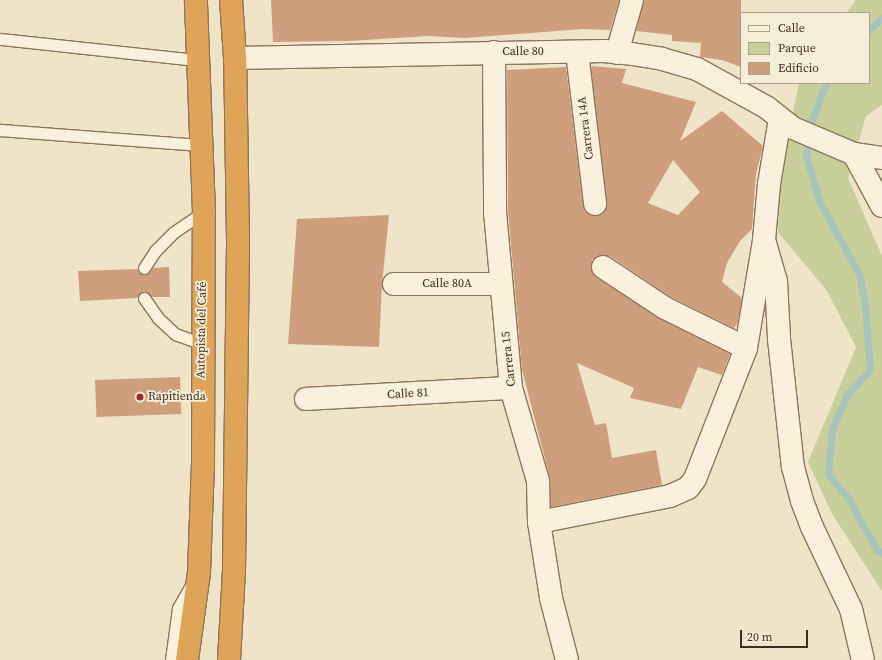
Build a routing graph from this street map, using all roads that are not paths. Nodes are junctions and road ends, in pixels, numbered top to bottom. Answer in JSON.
{"nodes":[{"id":1,"x":196,"y":0,"type":"edge"},
{"id":2,"x":231,"y":0,"type":"edge"},
{"id":3,"x":632,"y":0,"type":"edge"},
{"id":4,"x":0,"y":39,"type":"edge"},
{"id":5,"x":494,"y":52,"type":"junction"},
{"id":6,"x":577,"y":52,"type":"junction"},
{"id":7,"x":617,"y":52,"type":"junction"},
{"id":8,"x":235,"y":58,"type":"junction"},
{"id":9,"x":198,"y":60,"type":"junction"},
{"id":10,"x":786,"y":124,"type":"junction"},
{"id":11,"x":0,"y":130,"type":"edge"},
{"id":12,"x":201,"y":145,"type":"junction"},
{"id":13,"x":854,"y":154,"type":"junction"},
{"id":14,"x":882,"y":158,"type":"edge"},
{"id":15,"x":595,"y":204,"type":"dead end"},
{"id":16,"x":882,"y":206,"type":"edge"},
{"id":17,"x":204,"y":212,"type":"junction"},
{"id":18,"x":764,"y":240,"type":"junction"},
{"id":19,"x":603,"y":267,"type":"dead end"},
{"id":20,"x":144,"y":268,"type":"dead end"},
{"id":21,"x":394,"y":284,"type":"dead end"},
{"id":22,"x":501,"y":284,"type":"junction"},
{"id":23,"x":144,"y":298,"type":"dead end"},
{"id":24,"x":202,"y":344,"type":"junction"},
{"id":25,"x":746,"y":348,"type":"junction"},
{"id":26,"x":511,"y":388,"type":"junction"},
{"id":27,"x":306,"y":399,"type":"dead end"},
{"id":28,"x":539,"y":522,"type":"junction"},
{"id":29,"x":199,"y":572,"type":"junction"},
{"id":30,"x":171,"y":660,"type":"edge"},
{"id":31,"x":186,"y":660,"type":"edge"},
{"id":32,"x":229,"y":660,"type":"edge"},
{"id":33,"x":567,"y":660,"type":"edge"},
{"id":34,"x":863,"y":660,"type":"edge"}],
"edges":[{"from":1,"to":9,"type":"highway","name":"Autopista del Café"},
{"from":2,"to":8,"type":"highway"},
{"from":3,"to":7,"type":"street"},
{"from":4,"to":9,"type":"lane"},
{"from":5,"to":6,"type":"street","name":"Calle 80"},
{"from":5,"to":8,"type":"street","name":"Calle 80"},
{"from":5,"to":22,"type":"street","name":"Carrera 15"},
{"from":6,"to":7,"type":"street","name":"Calle 80"},
{"from":6,"to":15,"type":"street","name":"Carrera 14A"},
{"from":7,"to":10,"type":"street","name":"Calle 80"},
{"from":8,"to":32,"type":"highway"},
{"from":9,"to":12,"type":"highway","name":"Autopista del Café"},
{"from":10,"to":13,"type":"street"},
{"from":10,"to":18,"type":"street"},
{"from":11,"to":12,"type":"lane"},
{"from":12,"to":17,"type":"highway","name":"Autopista del Café"},
{"from":13,"to":14,"type":"street"},
{"from":13,"to":16,"type":"street"},
{"from":17,"to":20,"type":"lane"},
{"from":17,"to":24,"type":"highway","name":"Autopista del Café"},
{"from":18,"to":25,"type":"street"},
{"from":18,"to":34,"type":"street"},
{"from":19,"to":25,"type":"street"},
{"from":21,"to":22,"type":"street","name":"Calle 80A"},
{"from":22,"to":26,"type":"street","name":"Carrera 15"},
{"from":23,"to":24,"type":"lane"},
{"from":24,"to":29,"type":"highway","name":"Autopista del Café"},
{"from":25,"to":28,"type":"street"},
{"from":26,"to":27,"type":"street","name":"Calle 81"},
{"from":26,"to":28,"type":"street","name":"Carrera 15"},
{"from":28,"to":33,"type":"street","name":"Carrera 15"},
{"from":29,"to":30,"type":"lane"},
{"from":29,"to":31,"type":"highway","name":"Autopista del Café"}]}
